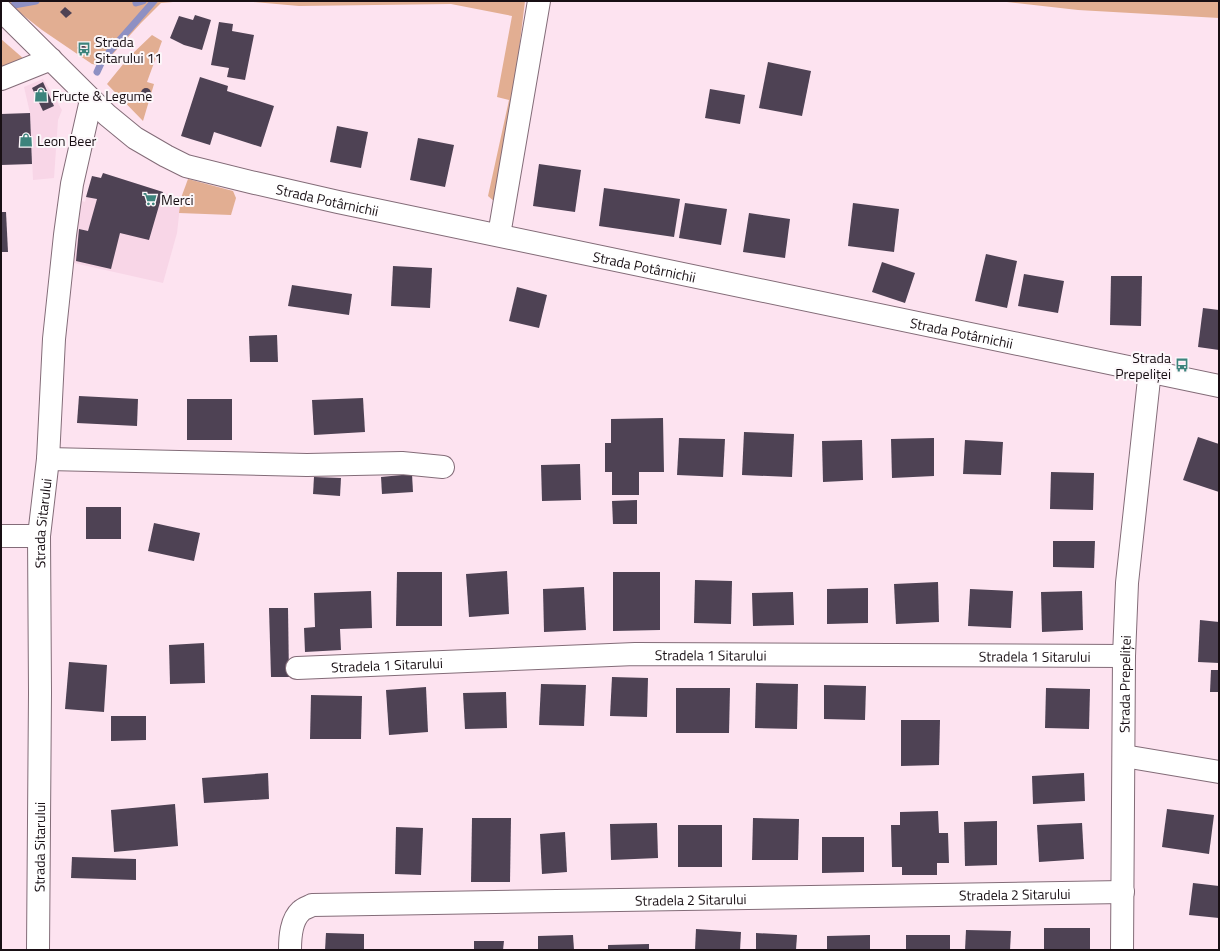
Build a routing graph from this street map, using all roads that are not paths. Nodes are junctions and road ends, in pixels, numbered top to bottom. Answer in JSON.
{"nodes":[{"id":1,"x":539,"y":1,"type":"edge"},
{"id":2,"x":1,"y":10,"type":"edge"},
{"id":3,"x":50,"y":59,"type":"junction"},
{"id":4,"x":1,"y":79,"type":"edge"},
{"id":5,"x":91,"y":100,"type":"junction"},
{"id":6,"x":499,"y":236,"type":"junction"},
{"id":7,"x":1150,"y":370,"type":"junction"},
{"id":8,"x":1219,"y":386,"type":"edge"},
{"id":9,"x":48,"y":459,"type":"junction"},
{"id":10,"x":443,"y":466,"type":"dead end"},
{"id":11,"x":1,"y":536,"type":"edge"},
{"id":12,"x":39,"y":536,"type":"junction"},
{"id":13,"x":1124,"y":656,"type":"junction"},
{"id":14,"x":297,"y":668,"type":"dead end"},
{"id":15,"x":1124,"y":756,"type":"junction"},
{"id":16,"x":1219,"y":772,"type":"edge"},
{"id":17,"x":1123,"y":892,"type":"junction"},
{"id":18,"x":38,"y":950,"type":"edge"},
{"id":19,"x":290,"y":950,"type":"edge"},
{"id":20,"x":1122,"y":950,"type":"edge"}],
"edges":[{"from":1,"to":6,"type":"street"},
{"from":2,"to":3,"type":"street","name":"Strada Potârnichii"},
{"from":3,"to":4,"type":"street"},
{"from":3,"to":5,"type":"street","name":"Strada Potârnichii"},
{"from":5,"to":6,"type":"street","name":"Strada Potârnichii"},
{"from":5,"to":9,"type":"street","name":"Strada Sitarului"},
{"from":6,"to":7,"type":"street","name":"Strada Potârnichii"},
{"from":7,"to":8,"type":"street","name":"Strada Potârnichii"},
{"from":7,"to":13,"type":"street","name":"Strada Prepeliței"},
{"from":9,"to":10,"type":"street"},
{"from":9,"to":12,"type":"street","name":"Strada Sitarului"},
{"from":11,"to":12,"type":"street"},
{"from":12,"to":18,"type":"street","name":"Strada Sitarului"},
{"from":13,"to":14,"type":"street","name":"Stradela 1 Sitarului"},
{"from":13,"to":15,"type":"street","name":"Strada Prepeliței"},
{"from":15,"to":16,"type":"street"},
{"from":15,"to":17,"type":"street","name":"Strada Prepeliței"},
{"from":17,"to":19,"type":"street","name":"Stradela 2 Sitarului"},
{"from":17,"to":20,"type":"street","name":"Strada Prepeliței"}]}
